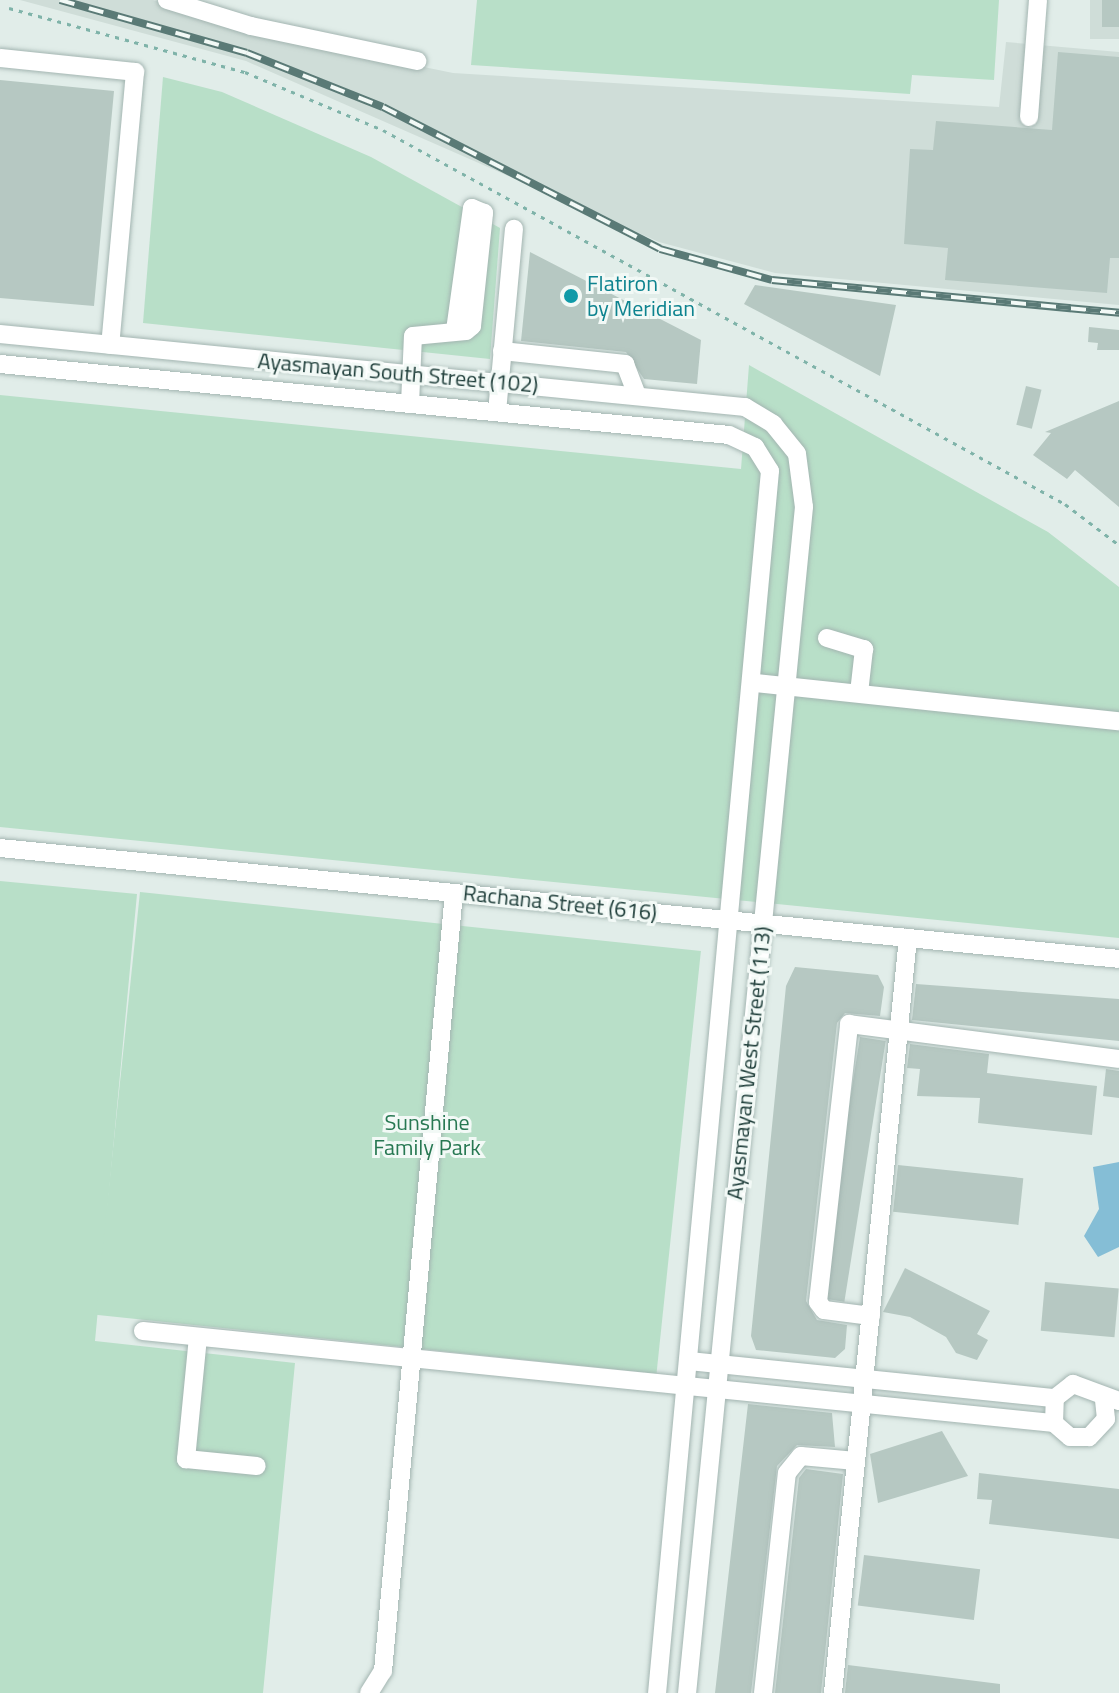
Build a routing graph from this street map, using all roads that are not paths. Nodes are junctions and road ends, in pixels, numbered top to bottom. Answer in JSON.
{"nodes":[{"id":1,"x":167,"y":0,"type":"edge"},
{"id":2,"x":1038,"y":0,"type":"edge"},
{"id":3,"x":0,"y":58,"type":"edge"},
{"id":4,"x":417,"y":61,"type":"dead end"},
{"id":5,"x":1029,"y":117,"type":"dead end"},
{"id":6,"x":514,"y":229,"type":"dead end"},
{"id":7,"x":455,"y":330,"type":"junction"},
{"id":8,"x":0,"y":334,"type":"edge"},
{"id":9,"x":110,"y":345,"type":"junction"},
{"id":10,"x":148,"y":348,"type":"junction"},
{"id":11,"x":502,"y":351,"type":"junction"},
{"id":12,"x":0,"y":364,"type":"edge"},
{"id":13,"x":412,"y":374,"type":"junction"},
{"id":14,"x":145,"y":378,"type":"junction"},
{"id":15,"x":499,"y":382,"type":"junction"},
{"id":16,"x":637,"y":395,"type":"junction"},
{"id":17,"x":410,"y":404,"type":"junction"},
{"id":18,"x":497,"y":412,"type":"junction"},
{"id":19,"x":786,"y":437,"type":"joint"},
{"id":20,"x":762,"y":459,"type":"joint"},
{"id":21,"x":827,"y":638,"type":"dead end"},
{"id":22,"x":755,"y":683,"type":"junction"},
{"id":23,"x":786,"y":686,"type":"junction"},
{"id":24,"x":859,"y":693,"type":"junction"},
{"id":25,"x":1119,"y":721,"type":"edge"},
{"id":26,"x":0,"y":848,"type":"edge"},
{"id":27,"x":454,"y":893,"type":"junction"},
{"id":28,"x":732,"y":921,"type":"junction"},
{"id":29,"x":763,"y":924,"type":"junction"},
{"id":30,"x":908,"y":938,"type":"junction"},
{"id":31,"x":1119,"y":959,"type":"edge"},
{"id":32,"x":900,"y":1030,"type":"junction"},
{"id":33,"x":1119,"y":1059,"type":"edge"},
{"id":34,"x":701,"y":1244,"type":"junction"},
{"id":35,"x":731,"y":1247,"type":"junction"},
{"id":36,"x":871,"y":1316,"type":"junction"},
{"id":37,"x":143,"y":1331,"type":"dead end"},
{"id":38,"x":198,"y":1337,"type":"junction"},
{"id":39,"x":410,"y":1359,"type":"junction"},
{"id":40,"x":689,"y":1361,"type":"junction"},
{"id":41,"x":719,"y":1364,"type":"junction"},
{"id":42,"x":865,"y":1379,"type":"junction"},
{"id":43,"x":687,"y":1387,"type":"junction"},
{"id":44,"x":717,"y":1391,"type":"junction"},
{"id":45,"x":1055,"y":1398,"type":"junction"},
{"id":46,"x":1112,"y":1400,"type":"edge"},
{"id":47,"x":862,"y":1405,"type":"junction"},
{"id":48,"x":1054,"y":1423,"type":"junction"},
{"id":49,"x":1110,"y":1427,"type":"edge"},
{"id":50,"x":856,"y":1461,"type":"junction"},
{"id":51,"x":257,"y":1466,"type":"dead end"},
{"id":52,"x":662,"y":1646,"type":"junction"},
{"id":53,"x":691,"y":1649,"type":"junction"},
{"id":54,"x":369,"y":1693,"type":"edge"},
{"id":55,"x":657,"y":1693,"type":"edge"},
{"id":56,"x":687,"y":1693,"type":"edge"},
{"id":57,"x":763,"y":1693,"type":"edge"},
{"id":58,"x":833,"y":1693,"type":"edge"}],
"edges":[{"from":1,"to":4,"type":"street"},
{"from":2,"to":5,"type":"street"},
{"from":3,"to":9,"type":"street"},
{"from":6,"to":11,"type":"street"},
{"from":7,"to":7,"type":"street"},
{"from":7,"to":13,"type":"street"},
{"from":8,"to":9,"type":"street","name":"Ayasmayan South Street (102)"},
{"from":9,"to":10,"type":"street","name":"Ayasmayan South Street (102)"},
{"from":10,"to":13,"type":"street","name":"Ayasmayan South Street (102)"},
{"from":10,"to":14,"type":"street"},
{"from":11,"to":15,"type":"street"},
{"from":11,"to":16,"type":"street"},
{"from":12,"to":14,"type":"street","name":"Ayasmayan South Street (102)"},
{"from":13,"to":15,"type":"street","name":"Ayasmayan South Street (102)"},
{"from":13,"to":17,"type":"street"},
{"from":14,"to":17,"type":"street","name":"Ayasmayan South Street (102)"},
{"from":15,"to":16,"type":"street","name":"Ayasmayan South Street (102)"},
{"from":15,"to":18,"type":"street"},
{"from":16,"to":19,"type":"street","name":"Ayasmayan South Street (102)"},
{"from":17,"to":18,"type":"street","name":"Ayasmayan South Street (102)"},
{"from":18,"to":20,"type":"street","name":"Ayasmayan South Street (102)"},
{"from":19,"to":23,"type":"street","name":"Ayasmayan West Street (113)"},
{"from":20,"to":22,"type":"street","name":"Ayasmayan West Street (113)"},
{"from":21,"to":24,"type":"street"},
{"from":22,"to":23,"type":"street"},
{"from":22,"to":28,"type":"street","name":"Ayasmayan West Street (113)"},
{"from":23,"to":24,"type":"street"},
{"from":23,"to":29,"type":"street","name":"Ayasmayan West Street (113)"},
{"from":24,"to":25,"type":"street"},
{"from":26,"to":27,"type":"street","name":"Rachana Street (616)"},
{"from":27,"to":28,"type":"street","name":"Rachana Street (616)"},
{"from":27,"to":39,"type":"street"},
{"from":28,"to":29,"type":"street","name":"Rachana Street (616)"},
{"from":28,"to":34,"type":"street","name":"Ayasmayan West Street (113)"},
{"from":29,"to":30,"type":"street","name":"Rachana Street (616)"},
{"from":29,"to":35,"type":"street","name":"Ayasmayan West Street (113)"},
{"from":30,"to":31,"type":"street","name":"Rachana Street (616)"},
{"from":30,"to":32,"type":"street"},
{"from":32,"to":33,"type":"street"},
{"from":32,"to":36,"type":"street"},
{"from":32,"to":36,"type":"street"},
{"from":34,"to":35,"type":"street"},
{"from":34,"to":40,"type":"street","name":"Ayasmayan West Street (113)"},
{"from":35,"to":41,"type":"street","name":"Ayasmayan West Street (113)"},
{"from":36,"to":42,"type":"street"},
{"from":37,"to":38,"type":"street"},
{"from":38,"to":39,"type":"street"},
{"from":38,"to":51,"type":"street"},
{"from":39,"to":43,"type":"street"},
{"from":39,"to":54,"type":"street"},
{"from":40,"to":41,"type":"street"},
{"from":40,"to":43,"type":"street","name":"Ayasmayan West Street (113)"},
{"from":41,"to":42,"type":"street"},
{"from":41,"to":44,"type":"street","name":"Ayasmayan West Street (113)"},
{"from":42,"to":45,"type":"street"},
{"from":42,"to":47,"type":"street"},
{"from":43,"to":44,"type":"street"},
{"from":43,"to":52,"type":"street","name":"Ayasmayan West Street (113)"},
{"from":44,"to":47,"type":"street"},
{"from":44,"to":53,"type":"street","name":"Ayasmayan West Street (113)"},
{"from":45,"to":46,"type":"street"},
{"from":45,"to":48,"type":"street"},
{"from":46,"to":49,"type":"street"},
{"from":47,"to":48,"type":"street"},
{"from":47,"to":50,"type":"street"},
{"from":48,"to":49,"type":"street"},
{"from":50,"to":57,"type":"street"},
{"from":50,"to":58,"type":"street"},
{"from":52,"to":53,"type":"street"},
{"from":52,"to":55,"type":"street","name":"Ayasmayan West Street (113)"},
{"from":53,"to":56,"type":"street","name":"Ayasmayan West Street (113)"}]}
